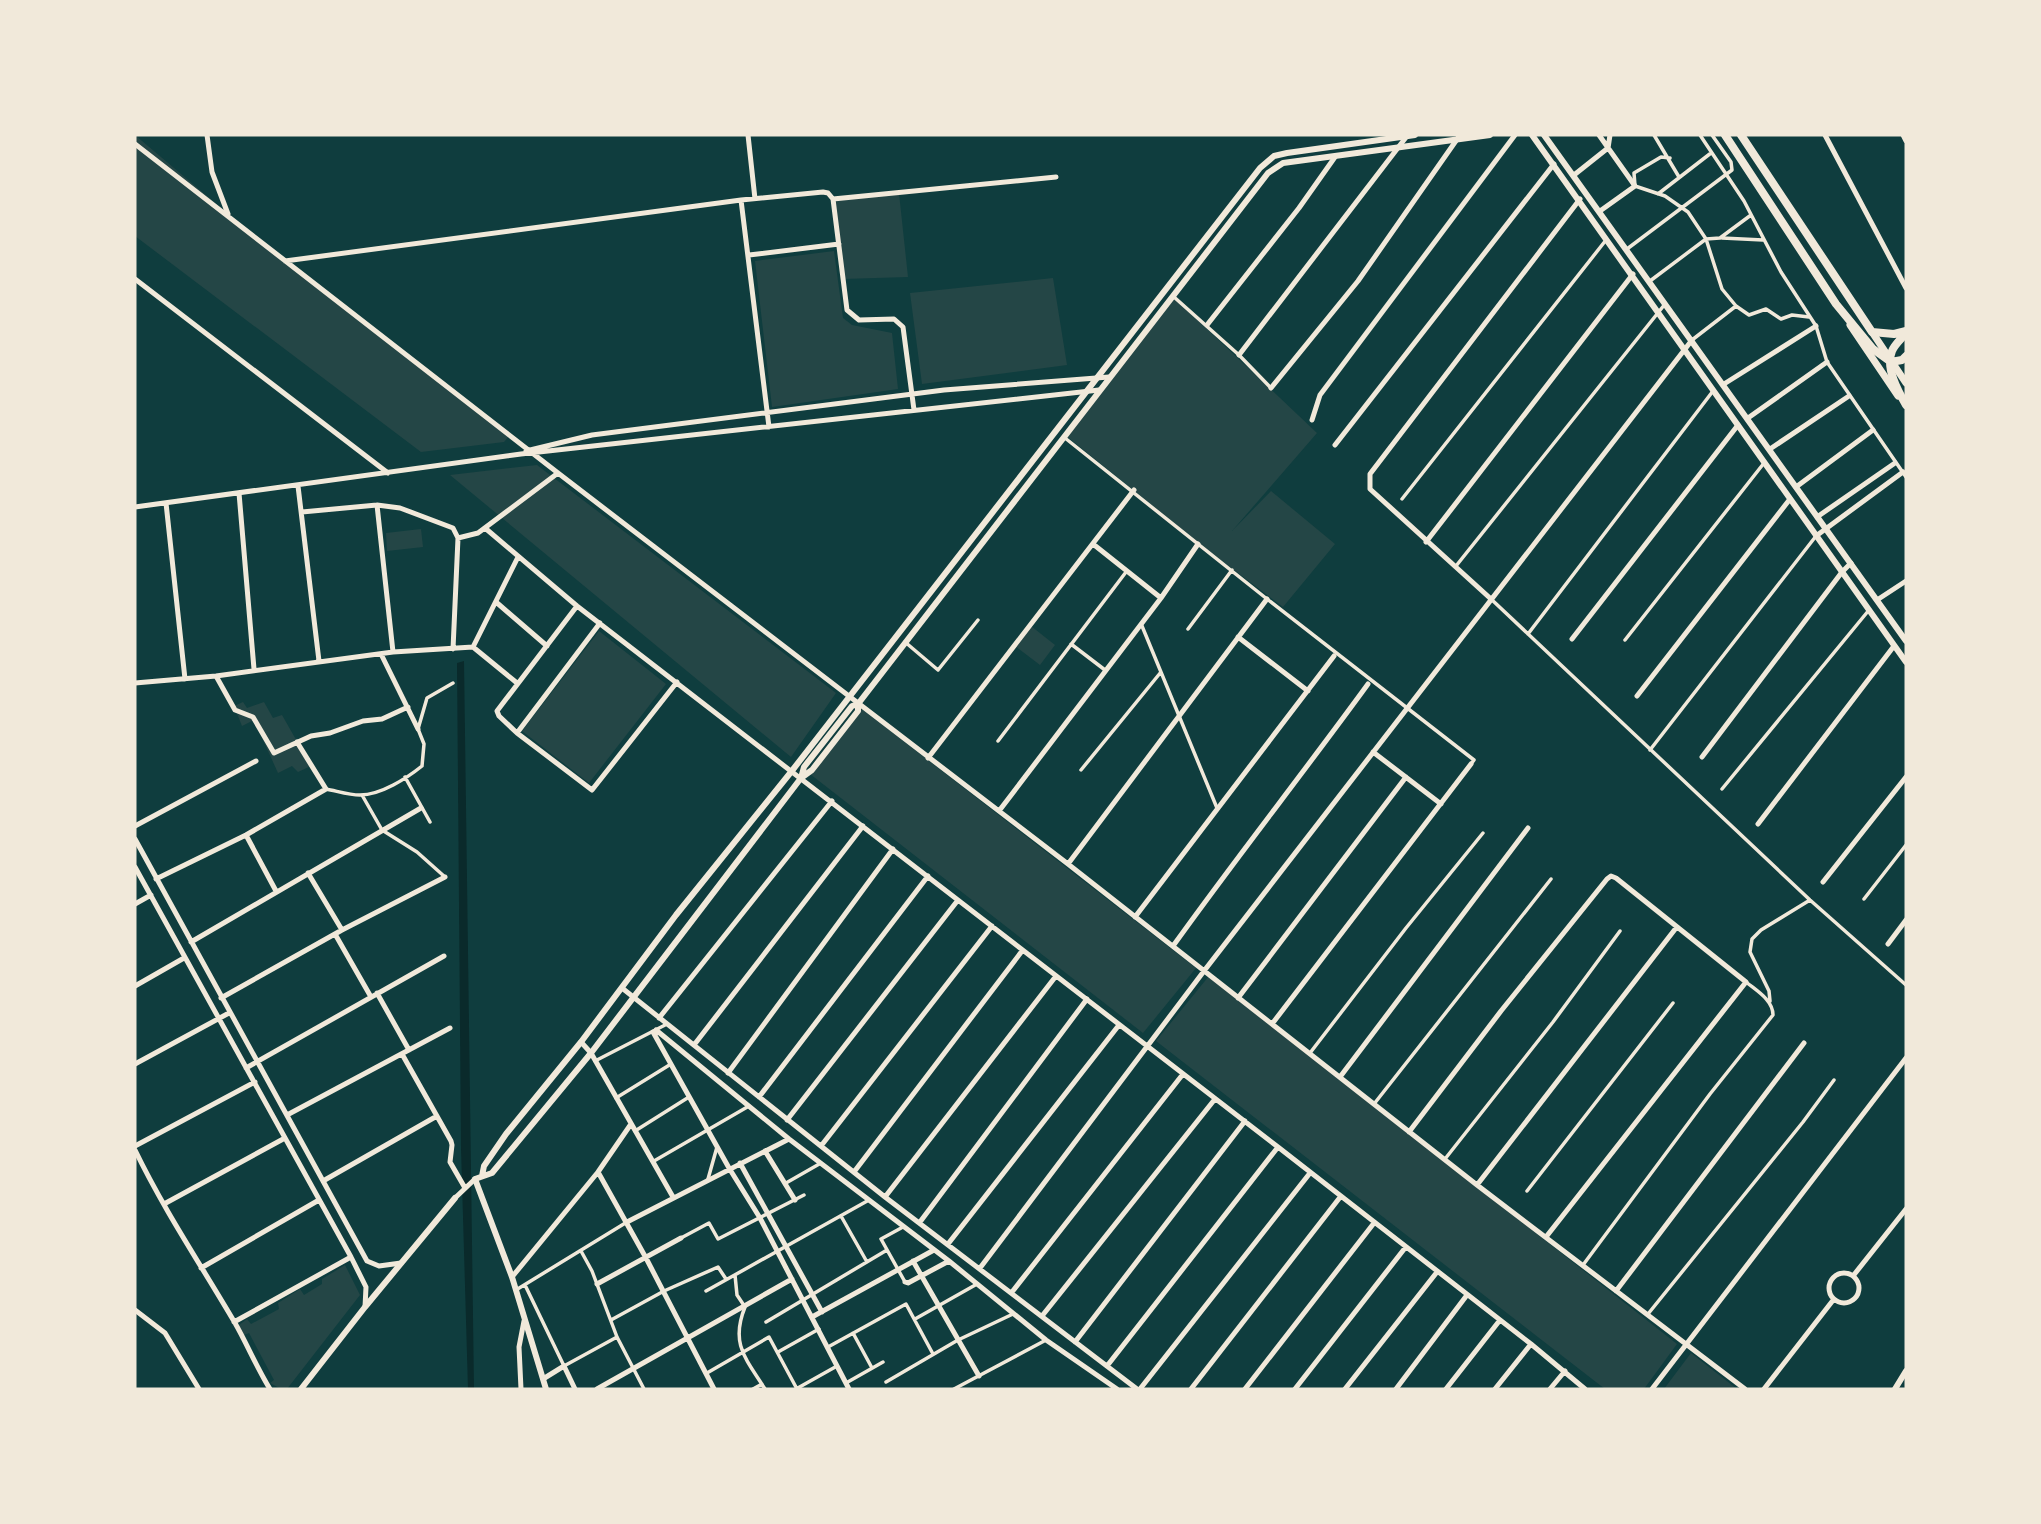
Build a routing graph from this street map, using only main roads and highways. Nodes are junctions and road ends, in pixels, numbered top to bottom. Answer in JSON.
{"nodes":[{"id":1,"x":1725,"y":135,"type":"edge"},
{"id":2,"x":1741,"y":135,"type":"edge"},
{"id":3,"x":1836,"y":304,"type":"junction"},
{"id":4,"x":1872,"y":332,"type":"junction"},
{"id":5,"x":1906,"y":332,"type":"edge"},
{"id":6,"x":1906,"y":356,"type":"edge"},
{"id":7,"x":1891,"y":362,"type":"junction"},
{"id":8,"x":1906,"y":383,"type":"edge"},
{"id":9,"x":1906,"y":406,"type":"edge"}],
"edges":[{"from":1,"to":3,"type":"main road"},
{"from":2,"to":4,"type":"main road"},
{"from":3,"to":7,"type":"main road"},
{"from":3,"to":9,"type":"main road"},
{"from":4,"to":5,"type":"main road"},
{"from":4,"to":7,"type":"main road"},
{"from":5,"to":7,"type":"main road"},
{"from":6,"to":7,"type":"main road"},
{"from":7,"to":8,"type":"main road"},
{"from":7,"to":9,"type":"main road"}]}
